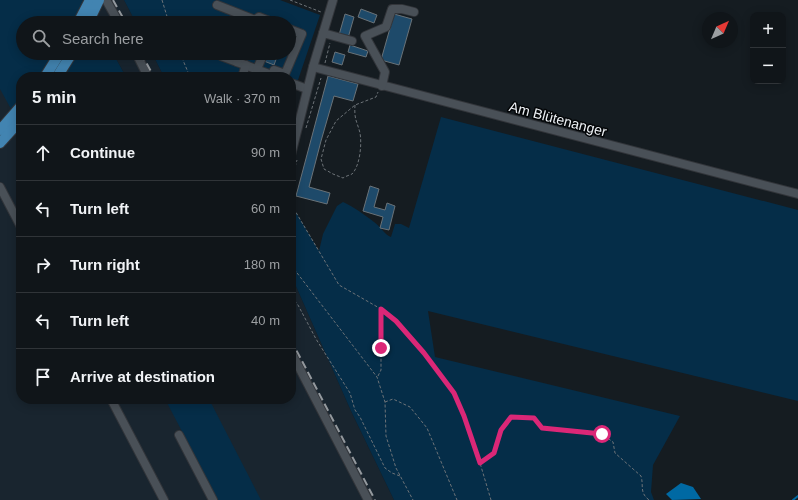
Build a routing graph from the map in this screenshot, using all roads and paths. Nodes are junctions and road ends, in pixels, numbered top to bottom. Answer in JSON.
{"nodes":[{"id":1,"x":90,"y":0,"type":"edge"},
{"id":2,"x":99,"y":0,"type":"edge"},
{"id":3,"x":106,"y":0,"type":"edge"},
{"id":4,"x":162,"y":0,"type":"edge"},
{"id":5,"x":290,"y":0,"type":"edge"},
{"id":6,"x":333,"y":0,"type":"edge"},
{"id":7,"x":217,"y":5,"type":"dead end"},
{"id":8,"x":414,"y":12,"type":"dead end"},
{"id":9,"x":82,"y":16,"type":"edge"},
{"id":10,"x":91,"y":16,"type":"edge"},
{"id":11,"x":115,"y":16,"type":"edge"},
{"id":12,"x":168,"y":16,"type":"edge"},
{"id":13,"x":242,"y":16,"type":"edge"},
{"id":14,"x":329,"y":16,"type":"junction"},
{"id":15,"x":296,"y":32,"type":"edge"},
{"id":16,"x":323,"y":33,"type":"junction"},
{"id":17,"x":352,"y":41,"type":"dead end"},
{"id":18,"x":296,"y":48,"type":"edge"},
{"id":19,"x":56,"y":60,"type":"edge"},
{"id":20,"x":68,"y":60,"type":"edge"},
{"id":21,"x":140,"y":60,"type":"edge"},
{"id":22,"x":183,"y":60,"type":"edge"},
{"id":23,"x":231,"y":60,"type":"edge"},
{"id":24,"x":261,"y":60,"type":"edge"},
{"id":25,"x":291,"y":60,"type":"edge"},
{"id":26,"x":237,"y":62,"type":"joint"},
{"id":27,"x":246,"y":65,"type":"junction"},
{"id":28,"x":313,"y":67,"type":"junction"},
{"id":29,"x":257,"y":69,"type":"junction"},
{"id":30,"x":322,"y":71,"type":"junction"},
{"id":31,"x":48,"y":72,"type":"edge"},
{"id":32,"x":60,"y":72,"type":"edge"},
{"id":33,"x":146,"y":72,"type":"edge"},
{"id":34,"x":188,"y":72,"type":"edge"},
{"id":35,"x":244,"y":72,"type":"edge"},
{"id":36,"x":264,"y":72,"type":"edge"},
{"id":37,"x":286,"y":72,"type":"edge"},
{"id":38,"x":296,"y":85,"type":"edge"},
{"id":39,"x":382,"y":86,"type":"junction"},
{"id":40,"x":307,"y":89,"type":"junction"},
{"id":41,"x":354,"y":105,"type":"junction"},
{"id":42,"x":16,"y":112,"type":"edge"},
{"id":43,"x":16,"y":125,"type":"edge"},
{"id":44,"x":296,"y":128,"type":"edge"},
{"id":45,"x":0,"y":130,"type":"edge"},
{"id":46,"x":306,"y":130,"type":"dead end"},
{"id":47,"x":0,"y":143,"type":"edge"},
{"id":48,"x":0,"y":187,"type":"edge"},
{"id":49,"x":798,"y":194,"type":"edge"},
{"id":50,"x":296,"y":212,"type":"edge"},
{"id":51,"x":16,"y":217,"type":"edge"},
{"id":52,"x":296,"y":272,"type":"edge"},
{"id":53,"x":296,"y":303,"type":"edge"},
{"id":54,"x":381,"y":309,"type":"junction"},
{"id":55,"x":296,"y":362,"type":"edge"},
{"id":56,"x":377,"y":377,"type":"junction"},
{"id":57,"x":385,"y":402,"type":"junction"},
{"id":58,"x":114,"y":404,"type":"edge"},
{"id":59,"x":179,"y":435,"type":"dead end"},
{"id":60,"x":480,"y":463,"type":"junction"},
{"id":61,"x":400,"y":476,"type":"junction"},
{"id":62,"x":645,"y":496,"type":"junction"},
{"id":63,"x":164,"y":500,"type":"edge"},
{"id":64,"x":213,"y":500,"type":"edge"},
{"id":65,"x":368,"y":500,"type":"edge"},
{"id":66,"x":413,"y":500,"type":"edge"},
{"id":67,"x":457,"y":500,"type":"edge"},
{"id":68,"x":491,"y":500,"type":"edge"},
{"id":69,"x":643,"y":500,"type":"edge"},
{"id":70,"x":649,"y":500,"type":"edge"}],
"edges":[{"from":1,"to":9,"type":"main road"},
{"from":2,"to":10,"type":"main road"},
{"from":3,"to":11,"type":"street"},
{"from":4,"to":12,"type":"path"},
{"from":5,"to":14,"type":"path"},
{"from":6,"to":14,"type":"street"},
{"from":7,"to":13,"type":"street"},
{"from":8,"to":39,"type":"street"},
{"from":14,"to":16,"type":"street"},
{"from":15,"to":18,"type":"street"},
{"from":16,"to":17,"type":"street"},
{"from":16,"to":28,"type":"street"},
{"from":19,"to":31,"type":"main road"},
{"from":20,"to":32,"type":"main road"},
{"from":21,"to":33,"type":"street"},
{"from":22,"to":34,"type":"path"},
{"from":23,"to":26,"type":"street"},
{"from":24,"to":29,"type":"street"},
{"from":25,"to":37,"type":"street"},
{"from":26,"to":27,"type":"street"},
{"from":27,"to":29,"type":"street"},
{"from":27,"to":35,"type":"street"},
{"from":28,"to":30,"type":"street","name":"Am Blütenanger"},
{"from":28,"to":40,"type":"street"},
{"from":29,"to":36,"type":"street"},
{"from":30,"to":39,"type":"street","name":"Am Blütenanger"},
{"from":30,"to":46,"type":"path"},
{"from":38,"to":40,"type":"street"},
{"from":39,"to":41,"type":"path"},
{"from":39,"to":49,"type":"street","name":"Am Blütenanger"},
{"from":40,"to":44,"type":"street"},
{"from":41,"to":41,"type":"path"},
{"from":42,"to":45,"type":"main road"},
{"from":43,"to":47,"type":"main road"},
{"from":48,"to":51,"type":"street"},
{"from":50,"to":54,"type":"path"},
{"from":52,"to":56,"type":"path"},
{"from":53,"to":61,"type":"path"},
{"from":54,"to":56,"type":"path"},
{"from":54,"to":60,"type":"path"},
{"from":55,"to":65,"type":"street"},
{"from":56,"to":57,"type":"path"},
{"from":57,"to":61,"type":"path"},
{"from":57,"to":67,"type":"path"},
{"from":58,"to":63,"type":"street"},
{"from":59,"to":64,"type":"street"},
{"from":60,"to":62,"type":"path"},
{"from":60,"to":68,"type":"path"},
{"from":61,"to":66,"type":"path"},
{"from":62,"to":69,"type":"path"},
{"from":62,"to":70,"type":"path"}]}
